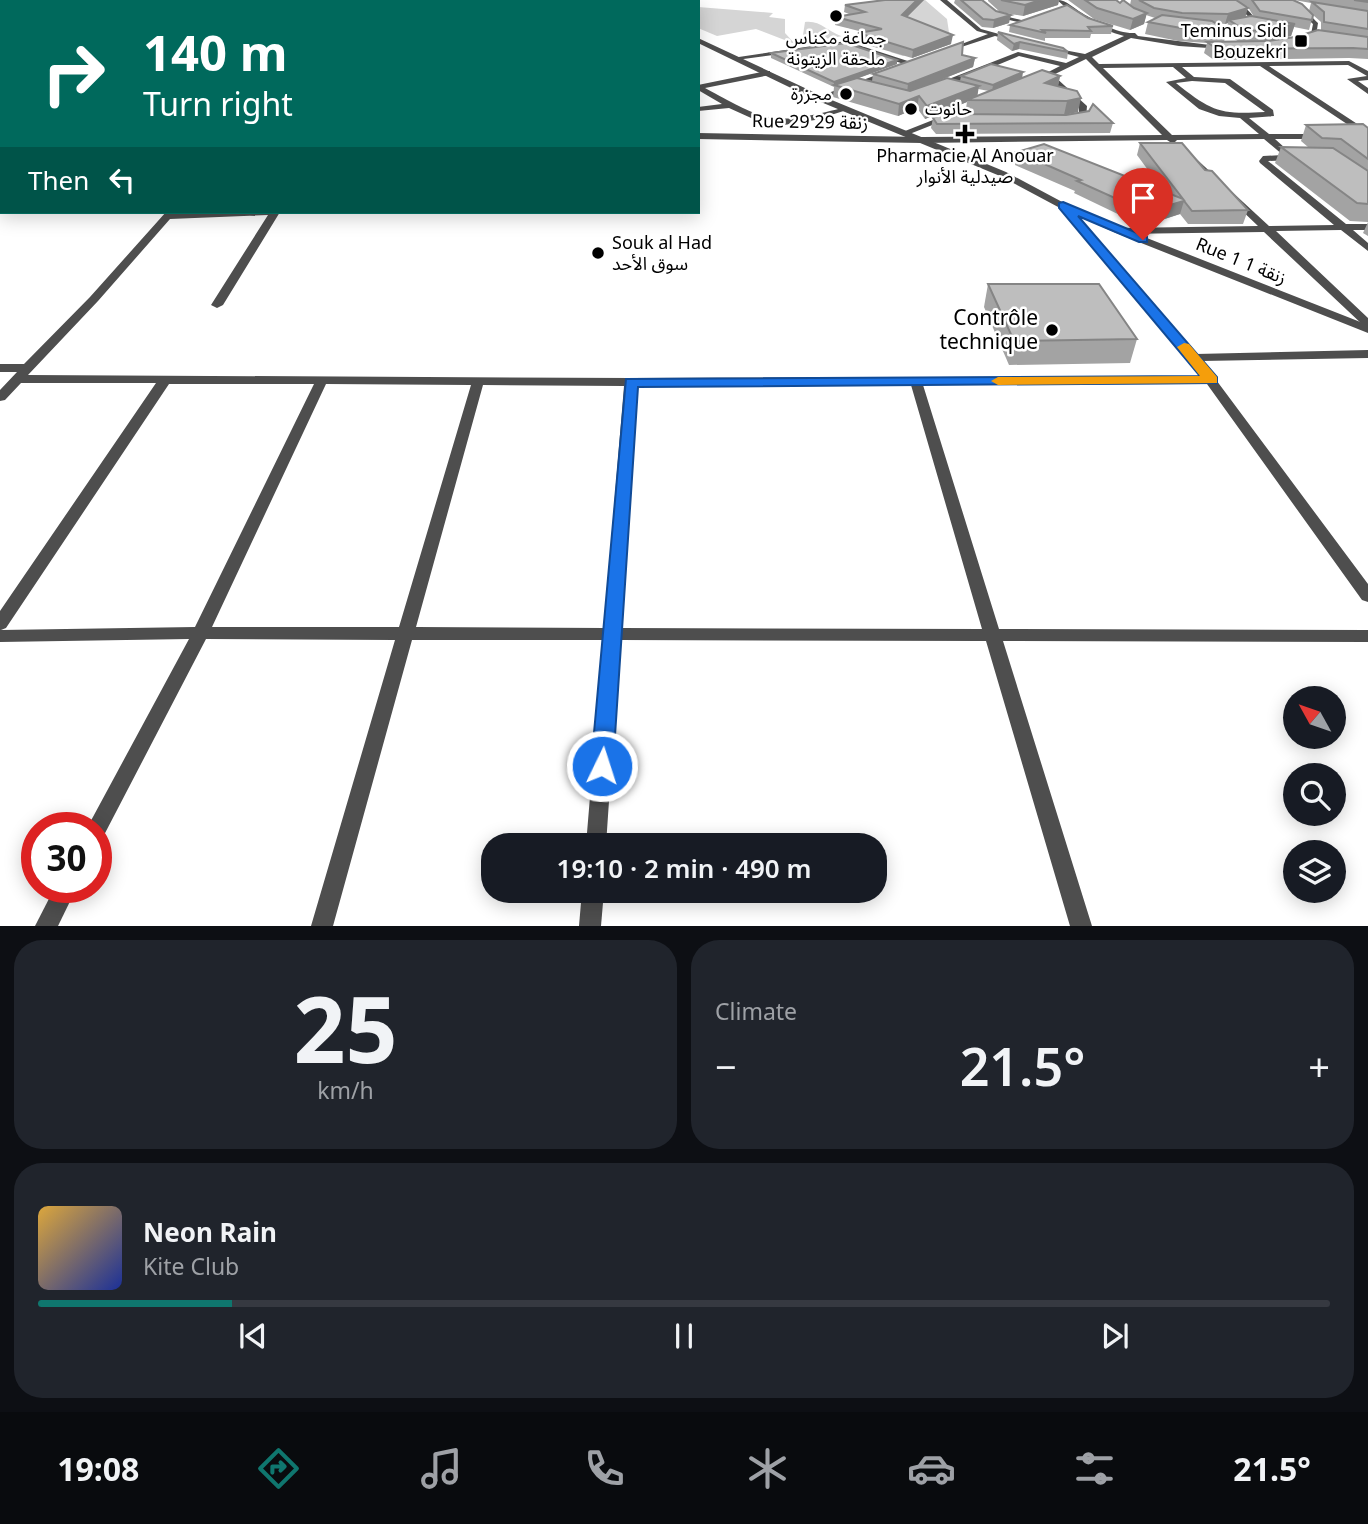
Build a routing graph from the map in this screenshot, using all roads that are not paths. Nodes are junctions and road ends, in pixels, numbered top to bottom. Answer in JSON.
{"nodes":[{"id":1,"x":943,"y":0,"type":"edge"},
{"id":2,"x":979,"y":0,"type":"edge"},
{"id":3,"x":1060,"y":0,"type":"edge"},
{"id":4,"x":1226,"y":0,"type":"edge"},
{"id":5,"x":1285,"y":2,"type":"edge"},
{"id":6,"x":1067,"y":6,"type":"junction"},
{"id":7,"x":1310,"y":8,"type":"edge"},
{"id":8,"x":1057,"y":10,"type":"edge"},
{"id":9,"x":1037,"y":18,"type":"edge"},
{"id":10,"x":1027,"y":22,"type":"junction"},
{"id":11,"x":1247,"y":24,"type":"junction"},
{"id":12,"x":1260,"y":26,"type":"edge"},
{"id":13,"x":1147,"y":27,"type":"edge"},
{"id":14,"x":1190,"y":28,"type":"edge"},
{"id":15,"x":1210,"y":29,"type":"junction"},
{"id":16,"x":1300,"y":33,"type":"edge"},
{"id":17,"x":995,"y":34,"type":"junction"},
{"id":18,"x":1314,"y":35,"type":"junction"},
{"id":19,"x":1129,"y":36,"type":"junction"},
{"id":20,"x":1327,"y":37,"type":"edge"},
{"id":21,"x":700,"y":41,"type":"edge"},
{"id":22,"x":1021,"y":41,"type":"edge"},
{"id":23,"x":1294,"y":43,"type":"edge"},
{"id":24,"x":1035,"y":44,"type":"edge"},
{"id":25,"x":1246,"y":53,"type":"edge"},
{"id":26,"x":937,"y":55,"type":"edge"},
{"id":27,"x":1088,"y":57,"type":"junction"},
{"id":28,"x":736,"y":58,"type":"junction"},
{"id":29,"x":925,"y":60,"type":"edge"},
{"id":30,"x":1368,"y":62,"type":"edge"},
{"id":31,"x":1349,"y":63,"type":"junction"},
{"id":32,"x":913,"y":64,"type":"junction"},
{"id":33,"x":1262,"y":64,"type":"junction"},
{"id":34,"x":1175,"y":65,"type":"junction"},
{"id":35,"x":1068,"y":66,"type":"junction"},
{"id":36,"x":1096,"y":66,"type":"junction"},
{"id":37,"x":767,"y":73,"type":"junction"},
{"id":38,"x":1048,"y":75,"type":"junction"},
{"id":39,"x":1368,"y":76,"type":"edge"},
{"id":40,"x":1192,"y":79,"type":"junction"},
{"id":41,"x":944,"y":84,"type":"junction"},
{"id":42,"x":1027,"y":84,"type":"edge"},
{"id":43,"x":858,"y":85,"type":"junction"},
{"id":44,"x":700,"y":87,"type":"edge"},
{"id":45,"x":700,"y":88,"type":"edge"},
{"id":46,"x":871,"y":88,"type":"edge"},
{"id":47,"x":957,"y":88,"type":"edge"},
{"id":48,"x":932,"y":89,"type":"edge"},
{"id":49,"x":1368,"y":92,"type":"edge"},
{"id":50,"x":983,"y":94,"type":"edge"},
{"id":51,"x":818,"y":98,"type":"junction"},
{"id":52,"x":733,"y":105,"type":"junction"},
{"id":53,"x":700,"y":109,"type":"edge"},
{"id":54,"x":846,"y":109,"type":"junction"},
{"id":55,"x":1242,"y":116,"type":"junction"},
{"id":56,"x":943,"y":118,"type":"junction"},
{"id":57,"x":971,"y":119,"type":"edge"},
{"id":58,"x":1064,"y":120,"type":"edge"},
{"id":59,"x":904,"y":133,"type":"junction"},
{"id":60,"x":1355,"y":135,"type":"edge"},
{"id":61,"x":1368,"y":135,"type":"edge"},
{"id":62,"x":700,"y":136,"type":"edge"},
{"id":63,"x":1330,"y":136,"type":"edge"},
{"id":64,"x":1268,"y":137,"type":"junction"},
{"id":65,"x":1170,"y":138,"type":"junction"},
{"id":66,"x":922,"y":140,"type":"junction"},
{"id":67,"x":1291,"y":157,"type":"junction"},
{"id":68,"x":1304,"y":157,"type":"edge"},
{"id":69,"x":1063,"y":206,"type":"junction"},
{"id":70,"x":169,"y":214,"type":"edge"},
{"id":71,"x":273,"y":214,"type":"edge"},
{"id":72,"x":1368,"y":227,"type":"edge"},
{"id":73,"x":1344,"y":228,"type":"junction"},
{"id":74,"x":1269,"y":229,"type":"junction"},
{"id":75,"x":1120,"y":231,"type":"junction"},
{"id":76,"x":1368,"y":248,"type":"edge"},
{"id":77,"x":217,"y":306,"type":"dead end"},
{"id":78,"x":1368,"y":327,"type":"edge"},
{"id":79,"x":1368,"y":354,"type":"edge"},
{"id":80,"x":1193,"y":358,"type":"junction"},
{"id":81,"x":0,"y":368,"type":"edge"},
{"id":82,"x":27,"y":368,"type":"junction"},
{"id":83,"x":17,"y":379,"type":"junction"},
{"id":84,"x":165,"y":380,"type":"junction"},
{"id":85,"x":322,"y":380,"type":"junction"},
{"id":86,"x":1212,"y":380,"type":"junction"},
{"id":87,"x":478,"y":381,"type":"junction"},
{"id":88,"x":631,"y":382,"type":"junction"},
{"id":89,"x":916,"y":382,"type":"junction"},
{"id":90,"x":0,"y":397,"type":"edge"},
{"id":91,"x":1368,"y":596,"type":"edge"},
{"id":92,"x":0,"y":624,"type":"edge"},
{"id":93,"x":201,"y":633,"type":"junction"},
{"id":94,"x":612,"y":635,"type":"junction"},
{"id":95,"x":0,"y":636,"type":"edge"},
{"id":96,"x":405,"y":636,"type":"junction"},
{"id":97,"x":1368,"y":636,"type":"edge"},
{"id":98,"x":995,"y":637,"type":"junction"},
{"id":99,"x":106,"y":812,"type":"edge"},
{"id":100,"x":597,"y":833,"type":"edge"},
{"id":101,"x":58,"y":903,"type":"edge"},
{"id":102,"x":592,"y":903,"type":"edge"},
{"id":103,"x":46,"y":926,"type":"edge"},
{"id":104,"x":322,"y":926,"type":"edge"},
{"id":105,"x":590,"y":926,"type":"edge"},
{"id":106,"x":1081,"y":926,"type":"edge"}],
"edges":[{"from":1,"to":17,"type":"street"},
{"from":2,"to":10,"type":"street"},
{"from":3,"to":6,"type":"street"},
{"from":4,"to":11,"type":"street"},
{"from":5,"to":7,"type":"street"},
{"from":5,"to":18,"type":"street"},
{"from":6,"to":8,"type":"street"},
{"from":6,"to":19,"type":"street"},
{"from":9,"to":10,"type":"street"},
{"from":10,"to":17,"type":"street"},
{"from":11,"to":12,"type":"street"},
{"from":11,"to":15,"type":"street"},
{"from":13,"to":19,"type":"street"},
{"from":14,"to":15,"type":"street"},
{"from":15,"to":19,"type":"street"},
{"from":16,"to":18,"type":"street"},
{"from":17,"to":22,"type":"street"},
{"from":17,"to":26,"type":"street"},
{"from":18,"to":20,"type":"street"},
{"from":18,"to":23,"type":"street"},
{"from":19,"to":27,"type":"street"},
{"from":21,"to":28,"type":"street","name":"Rue 1 زنقة 1"},
{"from":24,"to":27,"type":"street"},
{"from":25,"to":33,"type":"street"},
{"from":27,"to":35,"type":"street"},
{"from":27,"to":36,"type":"street"},
{"from":28,"to":32,"type":"street"},
{"from":28,"to":37,"type":"street","name":"Rue 1 زنقة 1"},
{"from":29,"to":32,"type":"street"},
{"from":30,"to":31,"type":"street"},
{"from":31,"to":33,"type":"street"},
{"from":31,"to":39,"type":"street"},
{"from":32,"to":43,"type":"street"},
{"from":33,"to":34,"type":"street"},
{"from":33,"to":61,"type":"street"},
{"from":34,"to":36,"type":"street"},
{"from":34,"to":40,"type":"street"},
{"from":35,"to":38,"type":"street"},
{"from":35,"to":41,"type":"street"},
{"from":36,"to":65,"type":"street"},
{"from":37,"to":44,"type":"street"},
{"from":37,"to":51,"type":"street","name":"Rue 1 زنقة 1"},
{"from":38,"to":42,"type":"street"},
{"from":38,"to":58,"type":"street"},
{"from":39,"to":49,"type":"street"},
{"from":40,"to":55,"type":"street"},
{"from":40,"to":55,"type":"street"},
{"from":41,"to":47,"type":"street"},
{"from":41,"to":48,"type":"street"},
{"from":43,"to":46,"type":"street"},
{"from":43,"to":51,"type":"street"},
{"from":45,"to":52,"type":"street"},
{"from":50,"to":56,"type":"street"},
{"from":51,"to":54,"type":"street","name":"Rue 1 زنقة 1"},
{"from":52,"to":53,"type":"street"},
{"from":52,"to":54,"type":"street"},
{"from":54,"to":59,"type":"street","name":"Rue 1 زنقة 1"},
{"from":55,"to":64,"type":"street"},
{"from":56,"to":57,"type":"street"},
{"from":56,"to":59,"type":"street"},
{"from":59,"to":66,"type":"street","name":"Rue 1 زنقة 1"},
{"from":60,"to":61,"type":"street"},
{"from":62,"to":66,"type":"street","name":"Rue 29 زنقة 29"},
{"from":63,"to":64,"type":"street","name":"Rue 29 زنقة 29"},
{"from":64,"to":65,"type":"street","name":"Rue 29 زنقة 29"},
{"from":64,"to":67,"type":"street"},
{"from":65,"to":66,"type":"street","name":"Rue 29 زنقة 29"},
{"from":65,"to":74,"type":"street"},
{"from":66,"to":69,"type":"street","name":"Rue 1 زنقة 1"},
{"from":67,"to":68,"type":"street"},
{"from":67,"to":73,"type":"street"},
{"from":69,"to":75,"type":"street","name":"Rue 1 زنقة 1"},
{"from":69,"to":80,"type":"street"},
{"from":70,"to":82,"type":"street"},
{"from":71,"to":77,"type":"street"},
{"from":72,"to":73,"type":"street"},
{"from":73,"to":74,"type":"street"},
{"from":73,"to":76,"type":"street"},
{"from":74,"to":75,"type":"street"},
{"from":74,"to":78,"type":"street"},
{"from":75,"to":78,"type":"street","name":"Rue 1 زنقة 1"},
{"from":79,"to":80,"type":"street"},
{"from":80,"to":86,"type":"street"},
{"from":81,"to":82,"type":"street"},
{"from":82,"to":83,"type":"street"},
{"from":83,"to":84,"type":"street"},
{"from":83,"to":90,"type":"street"},
{"from":84,"to":85,"type":"street"},
{"from":84,"to":92,"type":"street"},
{"from":85,"to":87,"type":"street"},
{"from":85,"to":93,"type":"street"},
{"from":86,"to":89,"type":"street"},
{"from":86,"to":91,"type":"street"},
{"from":87,"to":88,"type":"street"},
{"from":87,"to":96,"type":"street"},
{"from":88,"to":89,"type":"street"},
{"from":88,"to":94,"type":"street"},
{"from":89,"to":98,"type":"street"},
{"from":93,"to":95,"type":"street"},
{"from":93,"to":96,"type":"street"},
{"from":93,"to":99,"type":"street"},
{"from":94,"to":96,"type":"street"},
{"from":94,"to":98,"type":"street"},
{"from":94,"to":100,"type":"street"},
{"from":96,"to":104,"type":"street"},
{"from":97,"to":98,"type":"street"},
{"from":98,"to":106,"type":"street"},
{"from":101,"to":103,"type":"street"},
{"from":102,"to":105,"type":"street"}]}
